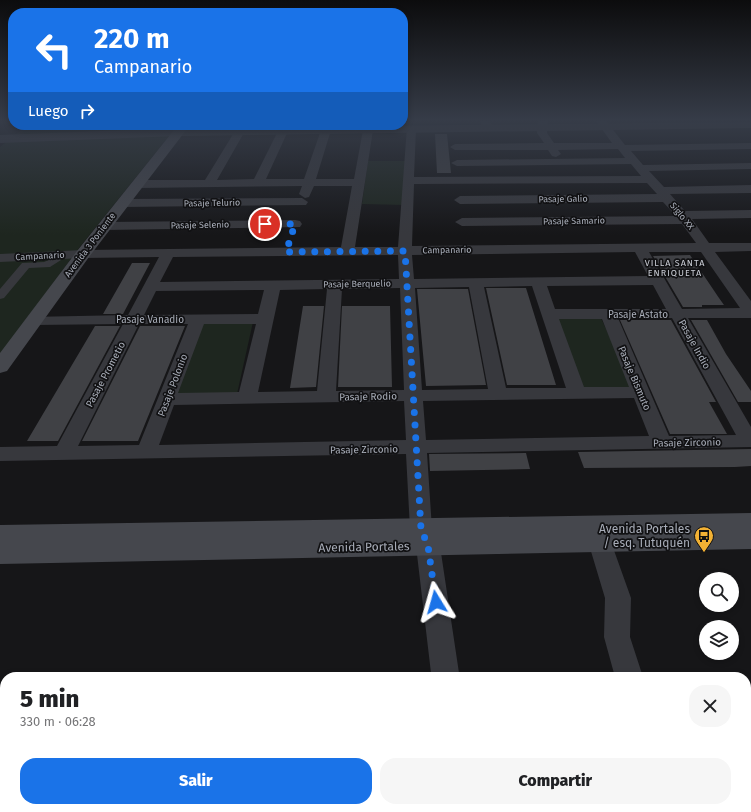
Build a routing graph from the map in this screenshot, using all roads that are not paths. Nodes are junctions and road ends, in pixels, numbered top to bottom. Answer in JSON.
{"nodes":[{"id":1,"x":158,"y":159,"type":"edge"},
{"id":2,"x":224,"y":159,"type":"edge"},
{"id":3,"x":270,"y":159,"type":"edge"},
{"id":4,"x":317,"y":159,"type":"edge"},
{"id":5,"x":361,"y":159,"type":"edge"},
{"id":6,"x":410,"y":159,"type":"edge"},
{"id":7,"x":456,"y":159,"type":"edge"},
{"id":8,"x":559,"y":159,"type":"edge"},
{"id":9,"x":632,"y":159,"type":"edge"},
{"id":10,"x":561,"y":162,"type":"junction"},
{"id":11,"x":457,"y":163,"type":"junction"},
{"id":12,"x":637,"y":164,"type":"junction"},
{"id":13,"x":751,"y":166,"type":"edge"},
{"id":14,"x":573,"y":179,"type":"junction"},
{"id":15,"x":650,"y":179,"type":"junction"},
{"id":16,"x":409,"y":181,"type":"junction"},
{"id":17,"x":458,"y":181,"type":"junction"},
{"id":18,"x":309,"y":182,"type":"junction"},
{"id":19,"x":359,"y":182,"type":"junction"},
{"id":20,"x":210,"y":183,"type":"junction"},
{"id":21,"x":258,"y":183,"type":"junction"},
{"id":22,"x":138,"y":184,"type":"junction"},
{"id":23,"x":751,"y":189,"type":"edge"},
{"id":24,"x":663,"y":194,"type":"junction"},
{"id":25,"x":586,"y":198,"type":"junction"},
{"id":26,"x":460,"y":200,"type":"junction"},
{"id":27,"x":302,"y":202,"type":"junction"},
{"id":28,"x":122,"y":203,"type":"junction"},
{"id":29,"x":751,"y":214,"type":"edge"},
{"id":30,"x":684,"y":218,"type":"junction"},
{"id":31,"x":600,"y":220,"type":"junction"},
{"id":32,"x":462,"y":222,"type":"junction"},
{"id":33,"x":295,"y":224,"type":"junction"},
{"id":34,"x":105,"y":226,"type":"junction"},
{"id":35,"x":705,"y":247,"type":"junction"},
{"id":36,"x":751,"y":247,"type":"edge"},
{"id":37,"x":613,"y":248,"type":"junction"},
{"id":38,"x":640,"y":248,"type":"junction"},
{"id":39,"x":465,"y":250,"type":"junction"},
{"id":40,"x":347,"y":251,"type":"junction"},
{"id":41,"x":405,"y":251,"type":"junction"},
{"id":42,"x":286,"y":252,"type":"junction"},
{"id":43,"x":168,"y":253,"type":"junction"},
{"id":44,"x":83,"y":254,"type":"junction"},
{"id":45,"x":0,"y":258,"type":"edge"},
{"id":46,"x":56,"y":260,"type":"dead end"},
{"id":47,"x":659,"y":280,"type":"junction"},
{"id":48,"x":538,"y":282,"type":"junction"},
{"id":49,"x":476,"y":283,"type":"junction"},
{"id":50,"x":335,"y":284,"type":"junction"},
{"id":51,"x":407,"y":284,"type":"junction"},
{"id":52,"x":731,"y":284,"type":"junction"},
{"id":53,"x":747,"y":284,"type":"dead end"},
{"id":54,"x":273,"y":285,"type":"junction"},
{"id":55,"x":151,"y":286,"type":"junction"},
{"id":56,"x":0,"y":296,"type":"edge"},
{"id":57,"x":751,"y":312,"type":"edge"},
{"id":58,"x":677,"y":313,"type":"junction"},
{"id":59,"x":549,"y":314,"type":"junction"},
{"id":60,"x":608,"y":314,"type":"junction"},
{"id":61,"x":198,"y":319,"type":"junction"},
{"id":62,"x":265,"y":319,"type":"junction"},
{"id":63,"x":35,"y":320,"type":"junction"},
{"id":64,"x":134,"y":320,"type":"junction"},
{"id":65,"x":0,"y":367,"type":"edge"},
{"id":66,"x":641,"y":392,"type":"junction"},
{"id":67,"x":576,"y":393,"type":"junction"},
{"id":68,"x":498,"y":394,"type":"junction"},
{"id":69,"x":413,"y":395,"type":"junction"},
{"id":70,"x":326,"y":397,"type":"junction"},
{"id":71,"x":247,"y":398,"type":"junction"},
{"id":72,"x":167,"y":399,"type":"junction"},
{"id":73,"x":750,"y":441,"type":"edge"},
{"id":74,"x":662,"y":443,"type":"junction"},
{"id":75,"x":416,"y":448,"type":"junction"},
{"id":76,"x":146,"y":452,"type":"junction"},
{"id":77,"x":64,"y":453,"type":"junction"},
{"id":78,"x":0,"y":454,"type":"edge"},
{"id":79,"x":751,"y":522,"type":"edge"},
{"id":80,"x":597,"y":533,"type":"junction"},
{"id":81,"x":0,"y":535,"type":"edge"},
{"id":82,"x":424,"y":537,"type":"junction"},
{"id":83,"x":751,"y":539,"type":"edge"},
{"id":84,"x":0,"y":554,"type":"edge"},
{"id":85,"x":445,"y":672,"type":"edge"},
{"id":86,"x":627,"y":672,"type":"edge"}],
"edges":[{"from":1,"to":22,"type":"main road","name":"Avenida 3 Poniente"},
{"from":2,"to":20,"type":"street"},
{"from":3,"to":21,"type":"street"},
{"from":4,"to":18,"type":"street"},
{"from":5,"to":19,"type":"street"},
{"from":6,"to":16,"type":"street"},
{"from":7,"to":11,"type":"street"},
{"from":8,"to":10,"type":"street"},
{"from":9,"to":12,"type":"street","name":"Siglo XX"},
{"from":10,"to":11,"type":"street"},
{"from":10,"to":12,"type":"street"},
{"from":10,"to":14,"type":"street"},
{"from":11,"to":17,"type":"street"},
{"from":12,"to":13,"type":"street"},
{"from":12,"to":15,"type":"street","name":"Siglo XX"},
{"from":14,"to":15,"type":"street"},
{"from":14,"to":17,"type":"street"},
{"from":14,"to":25,"type":"street"},
{"from":15,"to":24,"type":"street","name":"Siglo XX"},
{"from":16,"to":17,"type":"street"},
{"from":16,"to":41,"type":"street"},
{"from":17,"to":26,"type":"street"},
{"from":18,"to":19,"type":"street"},
{"from":18,"to":21,"type":"street"},
{"from":18,"to":27,"type":"street"},
{"from":19,"to":40,"type":"street"},
{"from":20,"to":21,"type":"street"},
{"from":20,"to":22,"type":"street"},
{"from":22,"to":28,"type":"main road","name":"Avenida 3 Poniente"},
{"from":23,"to":24,"type":"street","name":"Pasaje Galio"},
{"from":24,"to":25,"type":"street","name":"Pasaje Galio"},
{"from":24,"to":30,"type":"street","name":"Siglo XX"},
{"from":25,"to":26,"type":"street","name":"Pasaje Galio"},
{"from":25,"to":31,"type":"street"},
{"from":26,"to":32,"type":"street"},
{"from":27,"to":28,"type":"street","name":"Pasaje Telurio"},
{"from":27,"to":33,"type":"street"},
{"from":28,"to":34,"type":"main road","name":"Avenida 3 Poniente"},
{"from":29,"to":30,"type":"street","name":"Pasaje Samario"},
{"from":30,"to":31,"type":"street","name":"Pasaje Samario"},
{"from":30,"to":35,"type":"street","name":"Siglo XX"},
{"from":31,"to":32,"type":"street","name":"Pasaje Samario"},
{"from":31,"to":37,"type":"street"},
{"from":32,"to":39,"type":"street"},
{"from":33,"to":34,"type":"street","name":"Pasaje Selenio"},
{"from":33,"to":42,"type":"street"},
{"from":34,"to":44,"type":"main road","name":"Avenida 3 Poniente"},
{"from":35,"to":36,"type":"street","name":"Campanario"},
{"from":35,"to":38,"type":"street","name":"Campanario"},
{"from":35,"to":52,"type":"street","name":"Siglo XX"},
{"from":37,"to":38,"type":"street","name":"Campanario"},
{"from":37,"to":39,"type":"street","name":"Campanario"},
{"from":38,"to":47,"type":"street","name":"Pasaje Indio"},
{"from":39,"to":41,"type":"street","name":"Campanario"},
{"from":40,"to":41,"type":"street","name":"Campanario"},
{"from":40,"to":42,"type":"street","name":"Campanario"},
{"from":41,"to":51,"type":"street"},
{"from":42,"to":43,"type":"street","name":"Campanario"},
{"from":43,"to":44,"type":"street","name":"Campanario"},
{"from":43,"to":55,"type":"street","name":"Pasaje Prometio"},
{"from":44,"to":45,"type":"street","name":"Campanario"},
{"from":44,"to":63,"type":"main road","name":"Avenida 3 Poniente"},
{"from":46,"to":56,"type":"street"},
{"from":47,"to":48,"type":"street","name":"Pasaje Berquelio"},
{"from":47,"to":58,"type":"street","name":"Pasaje Indio"},
{"from":48,"to":49,"type":"street","name":"Pasaje Berquelio"},
{"from":48,"to":59,"type":"street"},
{"from":49,"to":51,"type":"street","name":"Pasaje Berquelio"},
{"from":49,"to":68,"type":"street"},
{"from":50,"to":51,"type":"street","name":"Pasaje Berquelio"},
{"from":50,"to":54,"type":"street","name":"Pasaje Berquelio"},
{"from":50,"to":70,"type":"street"},
{"from":51,"to":69,"type":"street"},
{"from":52,"to":53,"type":"street"},
{"from":52,"to":57,"type":"street","name":"Siglo XX"},
{"from":54,"to":55,"type":"street","name":"Pasaje Berquelio"},
{"from":54,"to":62,"type":"street"},
{"from":55,"to":64,"type":"street","name":"Pasaje Prometio"},
{"from":57,"to":58,"type":"street","name":"Pasaje Astato"},
{"from":58,"to":60,"type":"street","name":"Pasaje Astato"},
{"from":58,"to":73,"type":"street","name":"Pasaje Indio"},
{"from":59,"to":60,"type":"street","name":"Pasaje Astato"},
{"from":59,"to":67,"type":"street"},
{"from":60,"to":66,"type":"street","name":"Pasaje Bismuto"},
{"from":61,"to":62,"type":"street","name":"Pasaje Vanadio"},
{"from":61,"to":64,"type":"street","name":"Pasaje Vanadio"},
{"from":61,"to":72,"type":"street","name":"Pasaje Polonio"},
{"from":62,"to":71,"type":"street"},
{"from":63,"to":64,"type":"street","name":"Pasaje Vanadio"},
{"from":63,"to":65,"type":"main road","name":"Avenida 3 Poniente"},
{"from":64,"to":77,"type":"street","name":"Pasaje Prometio"},
{"from":66,"to":67,"type":"street","name":"Pasaje Rodio"},
{"from":66,"to":74,"type":"street","name":"Pasaje Bismuto"},
{"from":67,"to":68,"type":"street","name":"Pasaje Rodio"},
{"from":68,"to":69,"type":"street","name":"Pasaje Rodio"},
{"from":69,"to":70,"type":"street","name":"Pasaje Rodio"},
{"from":69,"to":75,"type":"street"},
{"from":70,"to":71,"type":"street","name":"Pasaje Rodio"},
{"from":71,"to":72,"type":"street","name":"Pasaje Rodio"},
{"from":72,"to":76,"type":"street","name":"Pasaje Polonio"},
{"from":73,"to":74,"type":"street","name":"Pasaje Zirconio"},
{"from":74,"to":75,"type":"street","name":"Pasaje Zirconio"},
{"from":75,"to":76,"type":"street","name":"Pasaje Zirconio"},
{"from":75,"to":82,"type":"street"},
{"from":76,"to":77,"type":"street","name":"Pasaje Zirconio"},
{"from":77,"to":78,"type":"street","name":"Pasaje Zirconio"},
{"from":79,"to":80,"type":"main road","name":"Avenida Portales"},
{"from":80,"to":82,"type":"main road","name":"Avenida Portales"},
{"from":80,"to":83,"type":"main road","name":"Avenida Portales"},
{"from":80,"to":86,"type":"street"},
{"from":81,"to":82,"type":"main road","name":"Avenida Portales"},
{"from":82,"to":84,"type":"main road","name":"Avenida Portales"},
{"from":82,"to":85,"type":"street"}]}
